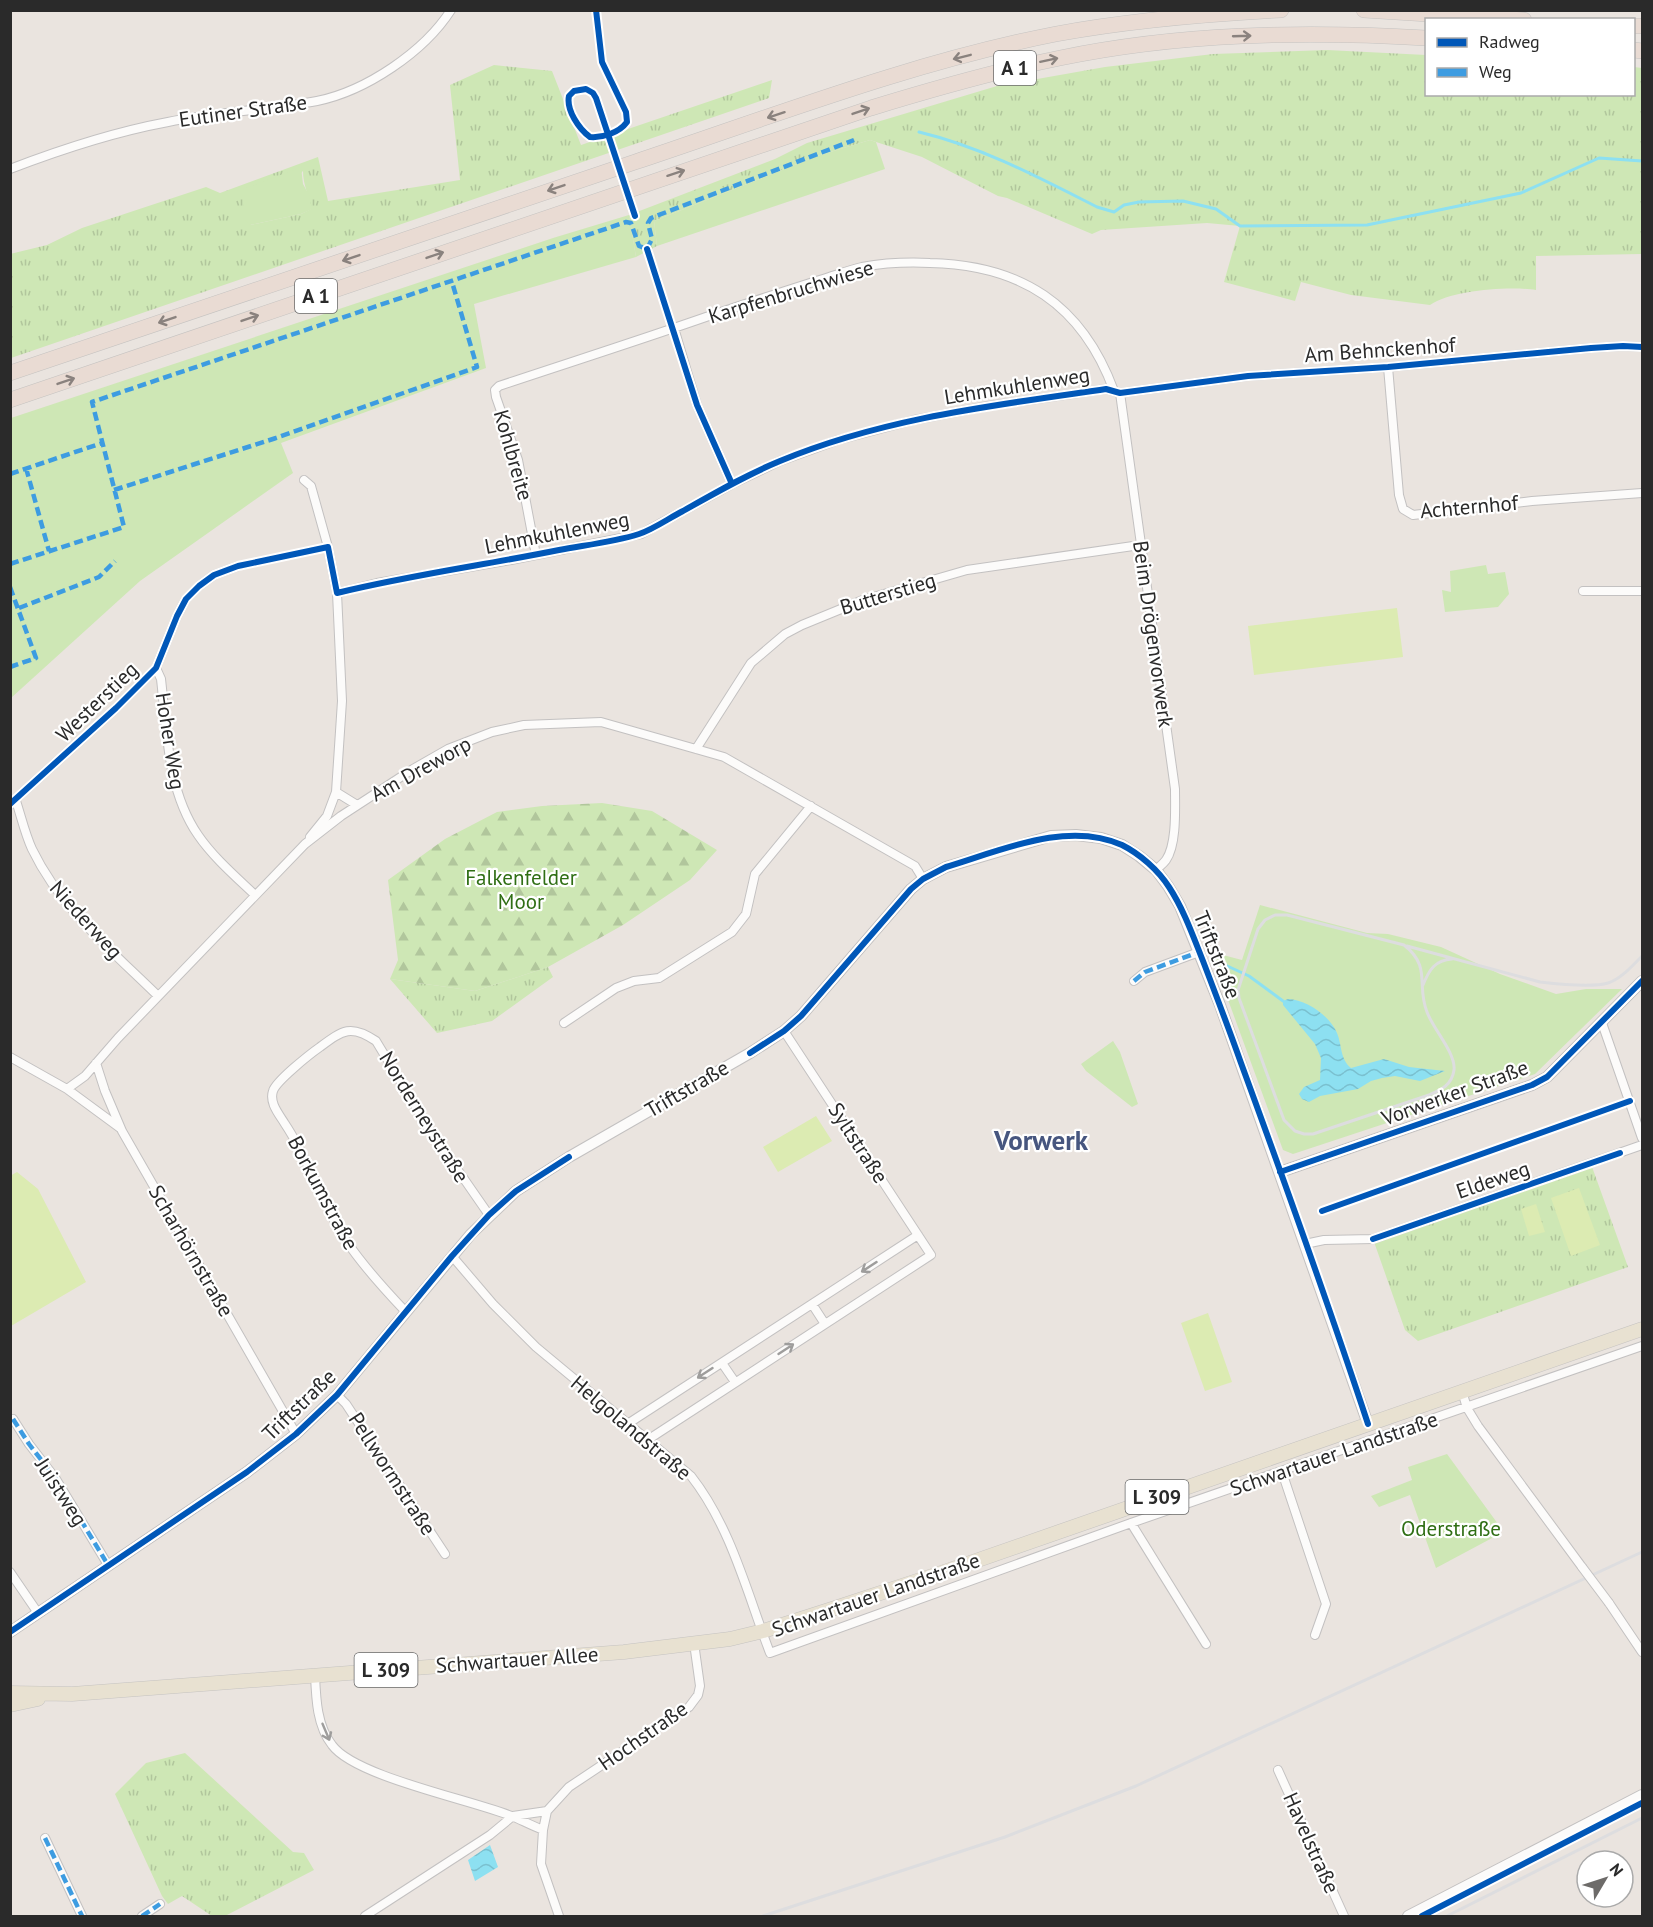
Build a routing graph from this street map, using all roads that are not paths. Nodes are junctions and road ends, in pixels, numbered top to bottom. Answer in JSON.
{"nodes":[{"id":1,"x":451,"y":10,"type":"edge"},
{"id":2,"x":1281,"y":10,"type":"edge"},
{"id":3,"x":1364,"y":10,"type":"edge"},
{"id":4,"x":1492,"y":18,"type":"edge"},
{"id":5,"x":1425,"y":38,"type":"edge"},
{"id":6,"x":10,"y":169,"type":"edge"},
{"id":7,"x":674,"y":328,"type":"junction"},
{"id":8,"x":1642,"y":347,"type":"edge"},
{"id":9,"x":1388,"y":367,"type":"junction"},
{"id":10,"x":10,"y":373,"type":"edge"},
{"id":11,"x":495,"y":390,"type":"joint"},
{"id":12,"x":1117,"y":392,"type":"junction"},
{"id":13,"x":10,"y":400,"type":"edge"},
{"id":14,"x":304,"y":480,"type":"dead end"},
{"id":15,"x":732,"y":484,"type":"junction"},
{"id":16,"x":1642,"y":492,"type":"edge"},
{"id":17,"x":1140,"y":545,"type":"junction"},
{"id":18,"x":536,"y":555,"type":"junction"},
{"id":19,"x":238,"y":566,"type":"dead end"},
{"id":20,"x":1582,"y":591,"type":"dead end"},
{"id":21,"x":1642,"y":591,"type":"edge"},
{"id":22,"x":337,"y":593,"type":"junction"},
{"id":23,"x":156,"y":668,"type":"junction"},
{"id":24,"x":696,"y":749,"type":"junction"},
{"id":25,"x":336,"y":792,"type":"junction"},
{"id":26,"x":13,"y":802,"type":"edge"},
{"id":27,"x":357,"y":805,"type":"junction"},
{"id":28,"x":811,"y":806,"type":"junction"},
{"id":29,"x":305,"y":844,"type":"junction"},
{"id":30,"x":1156,"y":870,"type":"junction"},
{"id":31,"x":923,"y":879,"type":"junction"},
{"id":32,"x":255,"y":895,"type":"junction"},
{"id":33,"x":1199,"y":952,"type":"junction"},
{"id":34,"x":1134,"y":981,"type":"dead end"},
{"id":35,"x":1642,"y":981,"type":"edge"},
{"id":36,"x":158,"y":996,"type":"junction"},
{"id":37,"x":564,"y":1023,"type":"dead end"},
{"id":38,"x":1602,"y":1023,"type":"junction"},
{"id":39,"x":784,"y":1031,"type":"junction"},
{"id":40,"x":10,"y":1057,"type":"edge"},
{"id":41,"x":96,"y":1063,"type":"junction"},
{"id":42,"x":67,"y":1089,"type":"junction"},
{"id":43,"x":273,"y":1097,"type":"joint"},
{"id":44,"x":121,"y":1129,"type":"junction"},
{"id":45,"x":1642,"y":1138,"type":"edge"},
{"id":46,"x":1642,"y":1145,"type":"edge"},
{"id":47,"x":1280,"y":1172,"type":"junction"},
{"id":48,"x":489,"y":1215,"type":"junction"},
{"id":49,"x":918,"y":1235,"type":"junction"},
{"id":50,"x":1305,"y":1244,"type":"junction"},
{"id":51,"x":452,"y":1256,"type":"junction"},
{"id":52,"x":812,"y":1304,"type":"junction"},
{"id":53,"x":406,"y":1312,"type":"junction"},
{"id":54,"x":825,"y":1324,"type":"junction"},
{"id":55,"x":1642,"y":1329,"type":"edge"},
{"id":56,"x":1642,"y":1346,"type":"edge"},
{"id":57,"x":722,"y":1363,"type":"junction"},
{"id":58,"x":735,"y":1382,"type":"junction"},
{"id":59,"x":1462,"y":1391,"type":"junction"},
{"id":60,"x":337,"y":1395,"type":"junction"},
{"id":61,"x":1467,"y":1408,"type":"junction"},
{"id":62,"x":13,"y":1419,"type":"dead end"},
{"id":63,"x":629,"y":1423,"type":"junction"},
{"id":64,"x":1368,"y":1424,"type":"junction"},
{"id":65,"x":296,"y":1434,"type":"junction"},
{"id":66,"x":649,"y":1439,"type":"junction"},
{"id":67,"x":1282,"y":1472,"type":"junction"},
{"id":68,"x":1131,"y":1523,"type":"junction"},
{"id":69,"x":445,"y":1554,"type":"dead end"},
{"id":70,"x":108,"y":1565,"type":"junction"},
{"id":71,"x":10,"y":1572,"type":"edge"},
{"id":72,"x":38,"y":1613,"type":"junction"},
{"id":73,"x":763,"y":1631,"type":"junction"},
{"id":74,"x":10,"y":1632,"type":"edge"},
{"id":75,"x":1315,"y":1635,"type":"dead end"},
{"id":76,"x":694,"y":1643,"type":"junction"},
{"id":77,"x":1206,"y":1644,"type":"dead end"},
{"id":78,"x":1642,"y":1652,"type":"edge"},
{"id":79,"x":315,"y":1675,"type":"junction"},
{"id":80,"x":10,"y":1693,"type":"edge"},
{"id":81,"x":54,"y":1695,"type":"junction"},
{"id":82,"x":10,"y":1705,"type":"edge"},
{"id":83,"x":1278,"y":1770,"type":"dead end"},
{"id":84,"x":1642,"y":1795,"type":"edge"},
{"id":85,"x":547,"y":1811,"type":"junction"},
{"id":86,"x":513,"y":1816,"type":"junction"},
{"id":87,"x":543,"y":1830,"type":"junction"},
{"id":88,"x":45,"y":1838,"type":"dead end"},
{"id":89,"x":160,"y":1904,"type":"dead end"},
{"id":90,"x":82,"y":1917,"type":"edge"},
{"id":91,"x":142,"y":1917,"type":"edge"},
{"id":92,"x":365,"y":1917,"type":"edge"},
{"id":93,"x":559,"y":1917,"type":"edge"},
{"id":94,"x":1344,"y":1917,"type":"edge"},
{"id":95,"x":1408,"y":1917,"type":"edge"}],
"edges":[{"from":1,"to":6,"type":"street","name":"Eutiner Straße"},
{"from":2,"to":10,"type":"highway","number":"A 1","one_way":true},
{"from":3,"to":4,"type":"highway"},
{"from":13,"to":5,"type":"highway","number":"A 1","one_way":true},
{"from":7,"to":11,"type":"street","name":"Karpfenbruchwiese"},
{"from":7,"to":12,"type":"street","name":"Karpfenbruchwiese"},
{"from":7,"to":15,"type":"street"},
{"from":8,"to":9,"type":"street","name":"Am Behnckenhof"},
{"from":9,"to":12,"type":"street","name":"Am Behnckenhof"},
{"from":9,"to":16,"type":"street","name":"Achternhof"},
{"from":11,"to":18,"type":"street","name":"Kohlbreite"},
{"from":12,"to":15,"type":"street","name":"Lehmkuhlenweg"},
{"from":12,"to":17,"type":"street","name":"Beim Drögenvorwerk"},
{"from":14,"to":22,"type":"street"},
{"from":15,"to":18,"type":"street","name":"Lehmkuhlenweg"},
{"from":17,"to":24,"type":"street","name":"Butterstieg"},
{"from":17,"to":30,"type":"street","name":"Beim Drögenvorwerk"},
{"from":18,"to":22,"type":"street","name":"Lehmkuhlenweg"},
{"from":19,"to":23,"type":"street","name":"Westerstieg"},
{"from":20,"to":21,"type":"street"},
{"from":22,"to":25,"type":"street"},
{"from":23,"to":26,"type":"street","name":"Westerstieg"},
{"from":23,"to":32,"type":"street","name":"Hoher Weg"},
{"from":24,"to":27,"type":"street","name":"Am Dreworp"},
{"from":24,"to":28,"type":"street","name":"Am Dreworp"},
{"from":25,"to":27,"type":"street"},
{"from":25,"to":29,"type":"street"},
{"from":26,"to":36,"type":"street","name":"Niederweg"},
{"from":27,"to":29,"type":"street","name":"Am Dreworp"},
{"from":28,"to":31,"type":"street","name":"Am Dreworp"},
{"from":28,"to":37,"type":"street"},
{"from":29,"to":32,"type":"street","name":"Am Dreworp"},
{"from":30,"to":31,"type":"street","name":"Triftstraße"},
{"from":30,"to":33,"type":"street","name":"Triftstraße"},
{"from":31,"to":39,"type":"street","name":"Triftstraße"},
{"from":32,"to":36,"type":"street","name":"Am Dreworp"},
{"from":33,"to":34,"type":"street"},
{"from":33,"to":47,"type":"street","name":"Triftstraße"},
{"from":35,"to":38,"type":"street","name":"Vorwerker Straße"},
{"from":36,"to":41,"type":"street","name":"Am Dreworp"},
{"from":38,"to":45,"type":"street"},
{"from":38,"to":47,"type":"street","name":"Vorwerker Straße"},
{"from":39,"to":48,"type":"street","name":"Triftstraße"},
{"from":39,"to":49,"type":"street","name":"Syltstraße"},
{"from":40,"to":42,"type":"street"},
{"from":41,"to":42,"type":"street","name":"Am Dreworp"},
{"from":41,"to":44,"type":"street","name":"Scharhörnstraße"},
{"from":42,"to":44,"type":"street"},
{"from":43,"to":48,"type":"street","name":"Norderneystraße"},
{"from":43,"to":53,"type":"street","name":"Borkumstraße"},
{"from":44,"to":65,"type":"street","name":"Scharhörnstraße"},
{"from":46,"to":50,"type":"street","name":"Eldeweg"},
{"from":47,"to":50,"type":"street","name":"Triftstraße"},
{"from":48,"to":51,"type":"street","name":"Triftstraße"},
{"from":49,"to":52,"type":"street","one_way":true},
{"from":49,"to":54,"type":"street","name":"Syltstraße"},
{"from":50,"to":64,"type":"street","name":"Triftstraße"},
{"from":51,"to":53,"type":"street","name":"Triftstraße"},
{"from":51,"to":63,"type":"street","name":"Helgolandstraße"},
{"from":52,"to":54,"type":"street"},
{"from":52,"to":57,"type":"street"},
{"from":53,"to":60,"type":"street","name":"Triftstraße"},
{"from":58,"to":54,"type":"street","one_way":true},
{"from":55,"to":59,"type":"main road","name":"Schwartauer Landstraße","number":"L 309"},
{"from":56,"to":61,"type":"street","name":"Schwartauer Landstraße"},
{"from":57,"to":58,"type":"street"},
{"from":57,"to":63,"type":"street","one_way":true},
{"from":58,"to":66,"type":"street"},
{"from":59,"to":61,"type":"street"},
{"from":59,"to":64,"type":"main road","name":"Schwartauer Landstraße","number":"L 309"},
{"from":60,"to":65,"type":"street","name":"Triftstraße"},
{"from":60,"to":69,"type":"street","name":"Pellwormstraße"},
{"from":61,"to":67,"type":"street","name":"Schwartauer Landstraße"},
{"from":61,"to":78,"type":"street","bridge":true},
{"from":62,"to":70,"type":"street","name":"Juistweg"},
{"from":63,"to":66,"type":"street","name":"Helgolandstraße"},
{"from":64,"to":73,"type":"main road","name":"Schwartauer Landstraße","number":"L 309"},
{"from":65,"to":70,"type":"street","name":"Triftstraße"},
{"from":66,"to":73,"type":"street","name":"Helgolandstraße"},
{"from":67,"to":68,"type":"street","name":"Schwartauer Landstraße"},
{"from":67,"to":75,"type":"street"},
{"from":68,"to":73,"type":"street","name":"Schwartauer Landstraße"},
{"from":68,"to":77,"type":"street"},
{"from":70,"to":72,"type":"street","name":"Triftstraße"},
{"from":71,"to":72,"type":"street"},
{"from":72,"to":74,"type":"street","name":"Triftstraße"},
{"from":73,"to":76,"type":"main road","name":"Schwartauer Allee","number":"L 309"},
{"from":76,"to":79,"type":"main road","name":"Schwartauer Allee","number":"L 309"},
{"from":76,"to":85,"type":"street","name":"Hochstraße"},
{"from":79,"to":81,"type":"main road","name":"Schwartauer Allee","number":"L 309"},
{"from":79,"to":86,"type":"street","one_way":true},
{"from":80,"to":81,"type":"main road","name":"Schwartauer Allee","number":"L 309"},
{"from":81,"to":82,"type":"main road","name":"Schwartauer Allee","number":"L 309"},
{"from":83,"to":94,"type":"street","name":"Havelstraße"},
{"from":84,"to":95,"type":"street"},
{"from":85,"to":86,"type":"street"},
{"from":85,"to":87,"type":"street"},
{"from":86,"to":87,"type":"street"},
{"from":86,"to":92,"type":"street"},
{"from":87,"to":93,"type":"street"},
{"from":88,"to":90,"type":"street"},
{"from":89,"to":91,"type":"street"}]}
